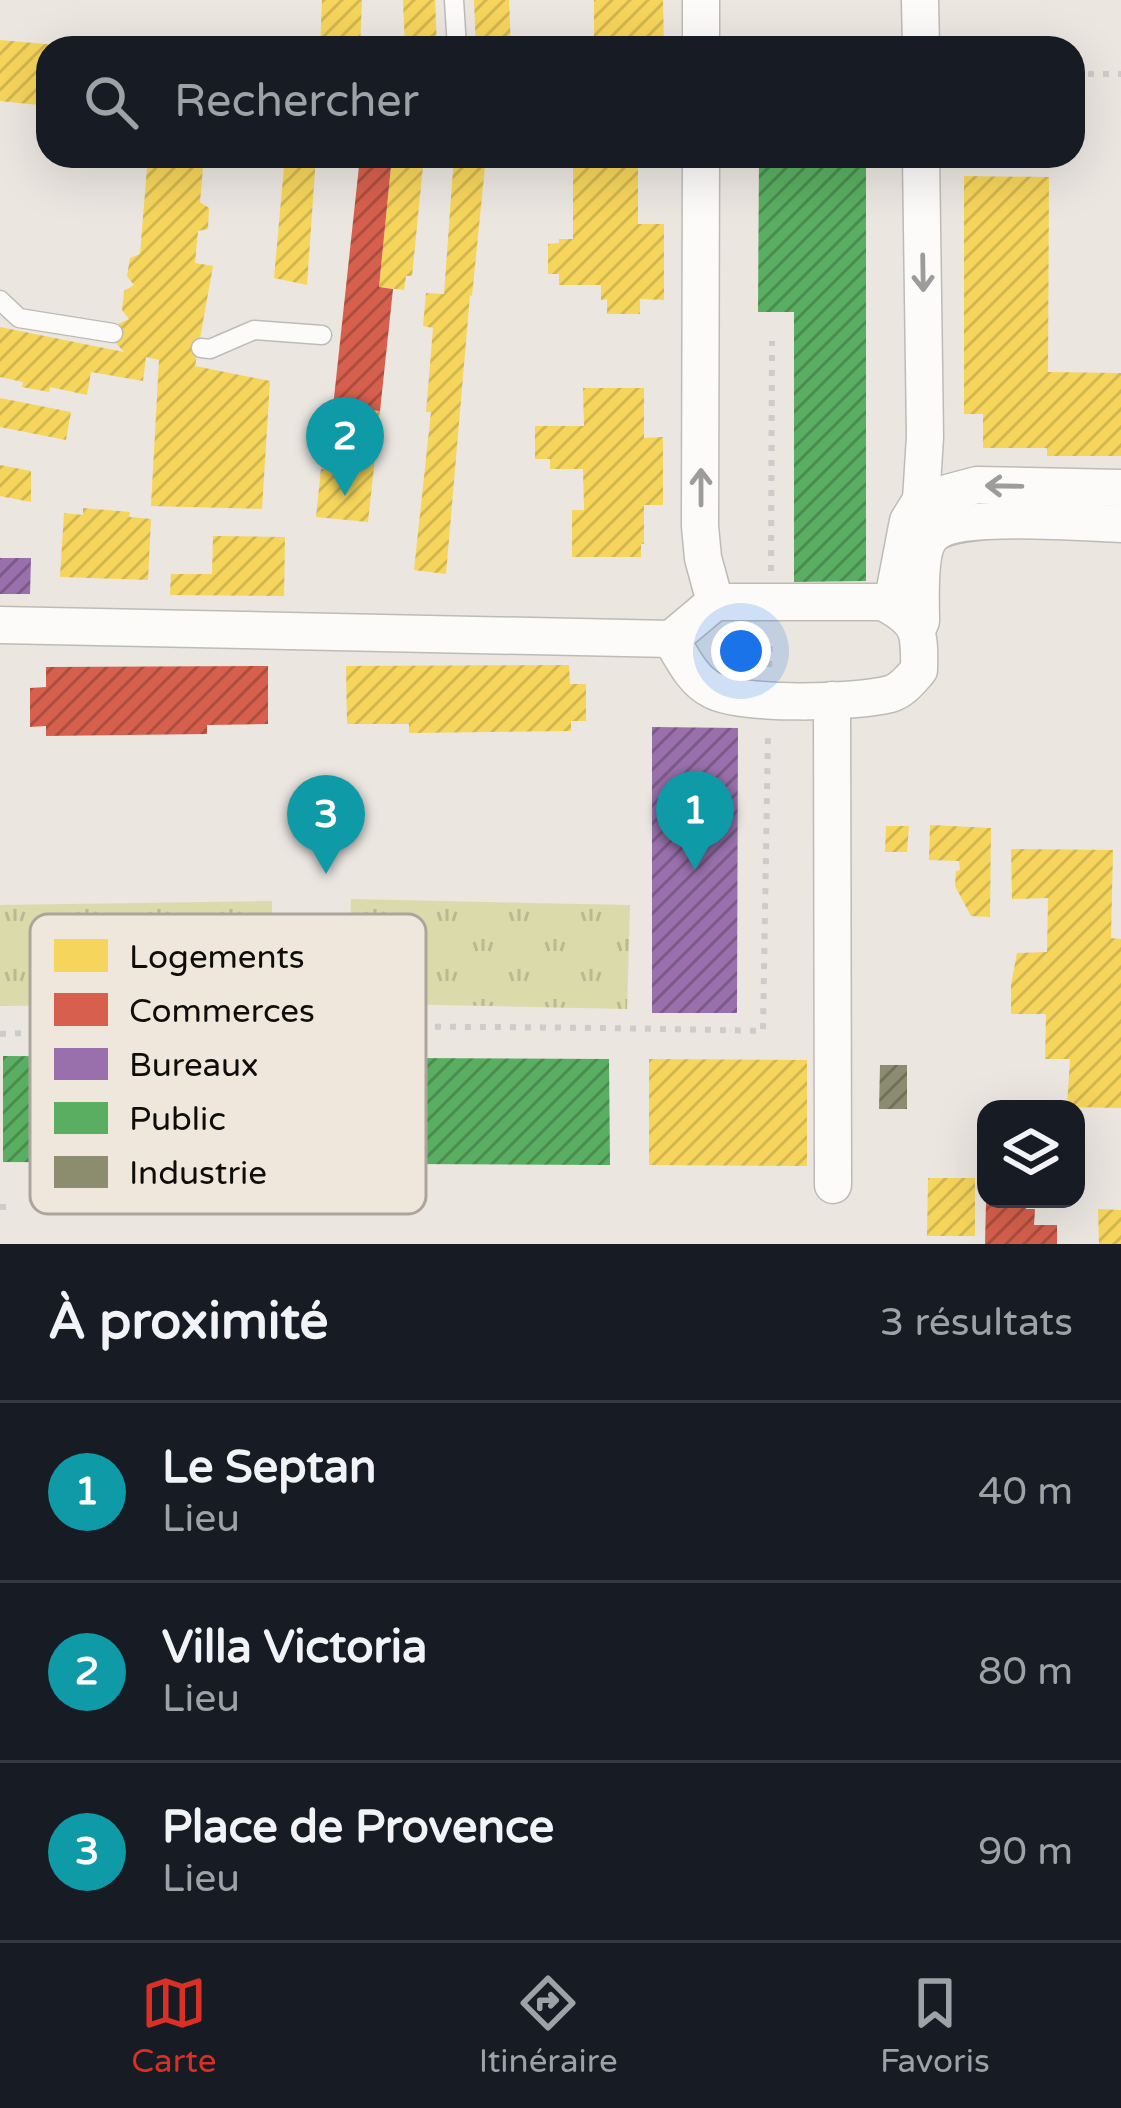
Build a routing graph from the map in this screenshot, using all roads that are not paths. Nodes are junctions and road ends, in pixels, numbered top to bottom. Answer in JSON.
{"nodes":[{"id":1,"x":454,"y":0,"type":"edge"},
{"id":2,"x":701,"y":0,"type":"edge"},
{"id":3,"x":920,"y":0,"type":"edge"},
{"id":4,"x":456,"y":36,"type":"edge"},
{"id":5,"x":701,"y":36,"type":"edge"},
{"id":6,"x":920,"y":36,"type":"edge"},
{"id":7,"x":701,"y":168,"type":"edge"},
{"id":8,"x":922,"y":168,"type":"edge"},
{"id":9,"x":0,"y":300,"type":"edge"},
{"id":10,"x":113,"y":333,"type":"dead end"},
{"id":11,"x":322,"y":334,"type":"dead end"},
{"id":12,"x":202,"y":348,"type":"dead end"},
{"id":13,"x":1121,"y":488,"type":"edge"},
{"id":14,"x":921,"y":500,"type":"junction"},
{"id":15,"x":1121,"y":524,"type":"edge"},
{"id":16,"x":716,"y":602,"type":"junction"},
{"id":17,"x":883,"y":602,"type":"junction"},
{"id":18,"x":0,"y":625,"type":"edge"},
{"id":19,"x":917,"y":630,"type":"junction"},
{"id":20,"x":671,"y":639,"type":"junction"},
{"id":21,"x":832,"y":700,"type":"junction"},
{"id":22,"x":833,"y":1185,"type":"dead end"}],
"edges":[{"from":1,"to":4,"type":"lane"},
{"from":2,"to":5,"type":"street"},
{"from":3,"to":6,"type":"street"},
{"from":16,"to":7,"type":"street","one_way":true},
{"from":8,"to":14,"type":"street","one_way":true},
{"from":9,"to":10,"type":"lane"},
{"from":11,"to":12,"type":"lane"},
{"from":13,"to":14,"type":"street","one_way":true},
{"from":14,"to":17,"type":"street"},
{"from":15,"to":19,"type":"street"},
{"from":16,"to":17,"type":"street"},
{"from":16,"to":20,"type":"street"},
{"from":17,"to":19,"type":"street"},
{"from":18,"to":20,"type":"street"},
{"from":19,"to":21,"type":"street"},
{"from":20,"to":21,"type":"street"},
{"from":21,"to":22,"type":"street"}]}
